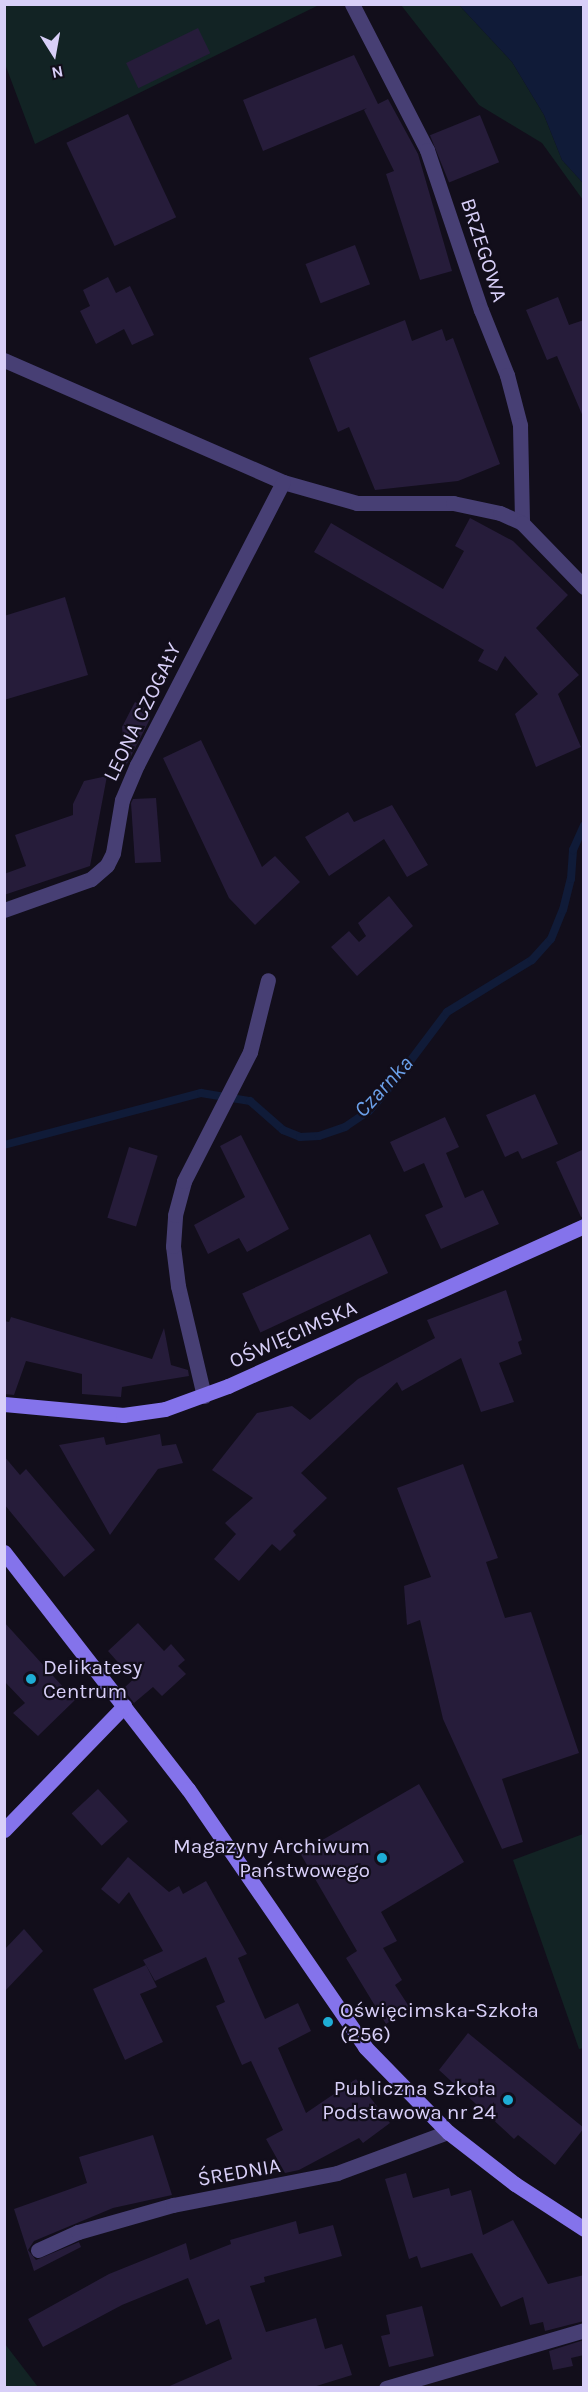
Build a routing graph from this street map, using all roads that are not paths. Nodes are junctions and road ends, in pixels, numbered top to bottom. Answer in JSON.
{"nodes":[{"id":1,"x":352,"y":4,"type":"edge"},
{"id":2,"x":4,"y":360,"type":"edge"},
{"id":3,"x":283,"y":482,"type":"junction"},
{"id":4,"x":522,"y":523,"type":"junction"},
{"id":5,"x":584,"y":587,"type":"edge"},
{"id":6,"x":4,"y":910,"type":"edge"},
{"id":7,"x":268,"y":980,"type":"dead end"},
{"id":8,"x":584,"y":1226,"type":"edge"},
{"id":9,"x":204,"y":1396,"type":"junction"},
{"id":10,"x":4,"y":1404,"type":"edge"},
{"id":11,"x":4,"y":1552,"type":"edge"},
{"id":12,"x":124,"y":1706,"type":"junction"},
{"id":13,"x":4,"y":1830,"type":"edge"},
{"id":14,"x":448,"y":2132,"type":"junction"},
{"id":15,"x":584,"y":2229,"type":"edge"},
{"id":16,"x":38,"y":2250,"type":"dead end"},
{"id":17,"x":584,"y":2330,"type":"edge"},
{"id":18,"x":386,"y":2388,"type":"edge"}],
"edges":[{"from":1,"to":4,"type":"street","name":"BRZEGOWA"},
{"from":2,"to":3,"type":"street"},
{"from":3,"to":4,"type":"street"},
{"from":3,"to":6,"type":"street","name":"LEONA CZOGAŁY"},
{"from":4,"to":5,"type":"street"},
{"from":7,"to":9,"type":"street"},
{"from":8,"to":9,"type":"main road","name":"OŚWIĘCIMSKA"},
{"from":9,"to":10,"type":"main road","name":"OŚWIĘCIMSKA"},
{"from":11,"to":12,"type":"main road"},
{"from":12,"to":13,"type":"main road"},
{"from":12,"to":14,"type":"main road"},
{"from":14,"to":15,"type":"main road"},
{"from":14,"to":16,"type":"street","name":"ŚREDNIA"},
{"from":17,"to":18,"type":"street"}]}
